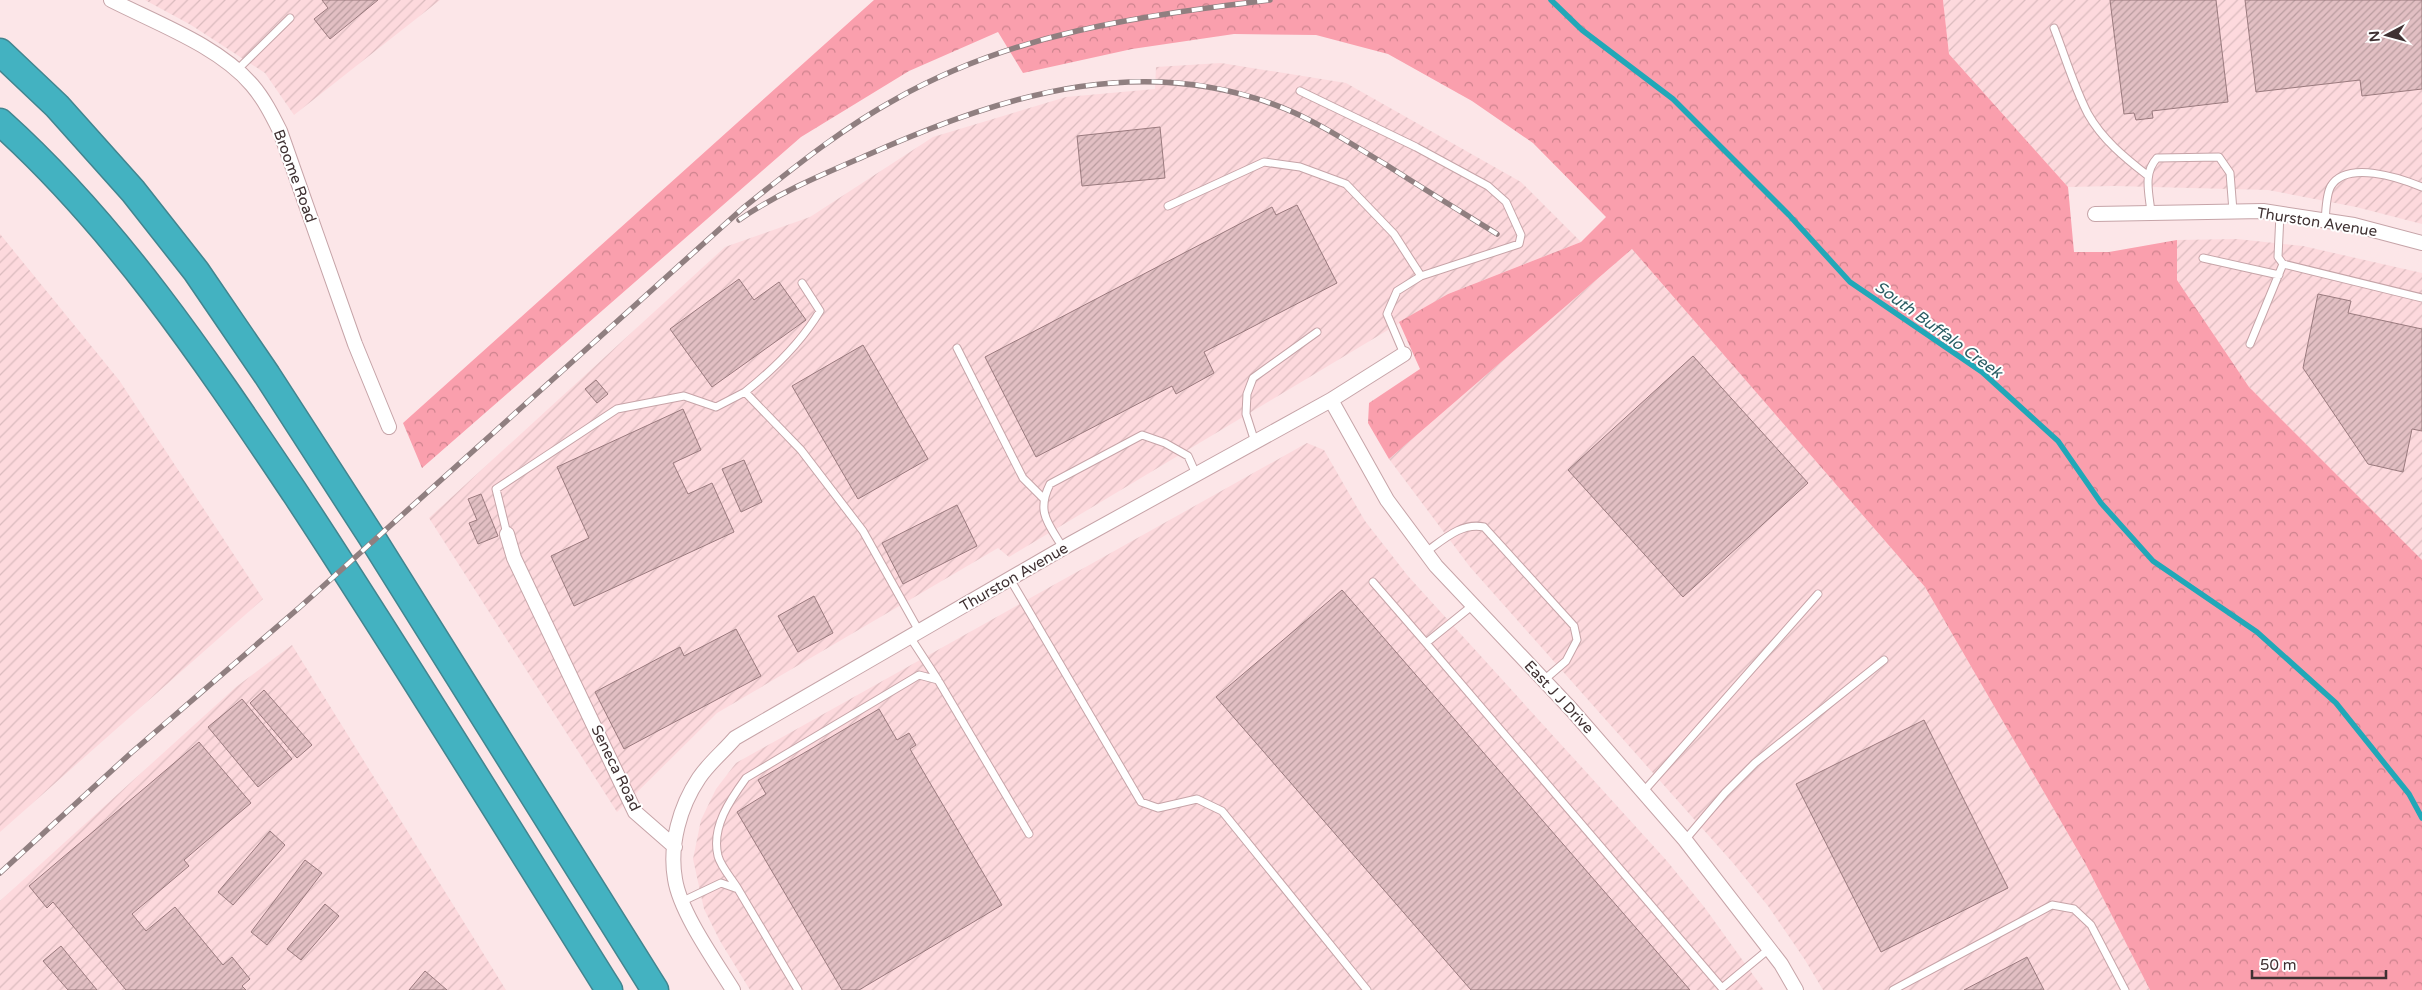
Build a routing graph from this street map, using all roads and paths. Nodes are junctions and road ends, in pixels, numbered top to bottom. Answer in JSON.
{"nodes":[{"id":1,"x":111,"y":0,"type":"edge"},
{"id":2,"x":290,"y":18,"type":"dead end"},
{"id":3,"x":2054,"y":28,"type":"dead end"},
{"id":4,"x":0,"y":52,"type":"edge"},
{"id":5,"x":237,"y":70,"type":"junction"},
{"id":6,"x":1300,"y":91,"type":"dead end"},
{"id":7,"x":0,"y":122,"type":"edge"},
{"id":8,"x":2147,"y":174,"type":"junction"},
{"id":9,"x":2422,"y":187,"type":"edge"},
{"id":10,"x":1168,"y":206,"type":"dead end"},
{"id":11,"x":2233,"y":211,"type":"junction"},
{"id":12,"x":2151,"y":212,"type":"junction"},
{"id":13,"x":2095,"y":214,"type":"dead end"},
{"id":14,"x":2280,"y":214,"type":"junction"},
{"id":15,"x":2325,"y":221,"type":"junction"},
{"id":16,"x":2422,"y":243,"type":"edge"},
{"id":17,"x":2203,"y":258,"type":"dead end"},
{"id":18,"x":2284,"y":264,"type":"junction"},
{"id":19,"x":2279,"y":275,"type":"junction"},
{"id":20,"x":1421,"y":276,"type":"junction"},
{"id":21,"x":802,"y":283,"type":"dead end"},
{"id":22,"x":2422,"y":298,"type":"edge"},
{"id":23,"x":1317,"y":332,"type":"dead end"},
{"id":24,"x":2250,"y":344,"type":"dead end"},
{"id":25,"x":958,"y":348,"type":"dead end"},
{"id":26,"x":1404,"y":354,"type":"joint"},
{"id":27,"x":744,"y":392,"type":"junction"},
{"id":28,"x":1331,"y":400,"type":"junction"},
{"id":29,"x":389,"y":427,"type":"dead end"},
{"id":30,"x":1255,"y":442,"type":"junction"},
{"id":31,"x":1196,"y":474,"type":"junction"},
{"id":32,"x":1043,"y":498,"type":"junction"},
{"id":33,"x":508,"y":534,"type":"joint"},
{"id":34,"x":1063,"y":548,"type":"junction"},
{"id":35,"x":1426,"y":552,"type":"junction"},
{"id":36,"x":1010,"y":579,"type":"junction"},
{"id":37,"x":1373,"y":582,"type":"dead end"},
{"id":38,"x":1818,"y":594,"type":"dead end"},
{"id":39,"x":1473,"y":605,"type":"junction"},
{"id":40,"x":915,"y":634,"type":"junction"},
{"id":41,"x":1426,"y":643,"type":"junction"},
{"id":42,"x":1884,"y":660,"type":"dead end"},
{"id":43,"x":938,"y":680,"type":"junction"},
{"id":44,"x":1544,"y":680,"type":"junction"},
{"id":45,"x":1644,"y":792,"type":"junction"},
{"id":46,"x":1029,"y":834,"type":"dead end"},
{"id":47,"x":1685,"y":840,"type":"junction"},
{"id":48,"x":675,"y":847,"type":"junction"},
{"id":49,"x":738,"y":890,"type":"junction"},
{"id":50,"x":683,"y":901,"type":"junction"},
{"id":51,"x":1769,"y":949,"type":"junction"},
{"id":52,"x":610,"y":990,"type":"edge"},
{"id":53,"x":655,"y":990,"type":"edge"},
{"id":54,"x":732,"y":990,"type":"edge"},
{"id":55,"x":798,"y":990,"type":"edge"},
{"id":56,"x":1368,"y":990,"type":"edge"},
{"id":57,"x":1796,"y":990,"type":"edge"},
{"id":58,"x":1893,"y":990,"type":"edge"},
{"id":59,"x":2125,"y":990,"type":"edge"}],
"edges":[{"from":1,"to":5,"type":"street","name":"Broome Road"},
{"from":2,"to":5,"type":"lane"},
{"from":3,"to":8,"type":"lane"},
{"from":4,"to":53,"type":"highway"},
{"from":5,"to":29,"type":"street","name":"Broome Road"},
{"from":6,"to":20,"type":"lane"},
{"from":7,"to":52,"type":"highway"},
{"from":8,"to":11,"type":"lane"},
{"from":8,"to":12,"type":"lane"},
{"from":9,"to":15,"type":"lane"},
{"from":10,"to":20,"type":"lane"},
{"from":11,"to":12,"type":"street","name":"Thurston Avenue"},
{"from":11,"to":14,"type":"street","name":"Thurston Avenue"},
{"from":12,"to":13,"type":"street","name":"Thurston Avenue"},
{"from":14,"to":15,"type":"street","name":"Thurston Avenue"},
{"from":14,"to":18,"type":"lane"},
{"from":15,"to":16,"type":"street","name":"Thurston Avenue"},
{"from":17,"to":19,"type":"lane"},
{"from":18,"to":19,"type":"lane"},
{"from":18,"to":22,"type":"lane"},
{"from":19,"to":24,"type":"lane"},
{"from":20,"to":26,"type":"lane"},
{"from":21,"to":27,"type":"lane"},
{"from":23,"to":30,"type":"lane"},
{"from":25,"to":32,"type":"lane"},
{"from":26,"to":28,"type":"street","name":"Thurston Avenue"},
{"from":27,"to":33,"type":"lane"},
{"from":27,"to":40,"type":"lane"},
{"from":28,"to":30,"type":"street","name":"Thurston Avenue"},
{"from":28,"to":35,"type":"street","name":"East J J Drive"},
{"from":30,"to":31,"type":"street","name":"Thurston Avenue"},
{"from":31,"to":32,"type":"lane"},
{"from":31,"to":34,"type":"street","name":"Thurston Avenue"},
{"from":32,"to":34,"type":"lane"},
{"from":33,"to":48,"type":"street","name":"Seneca Road"},
{"from":34,"to":36,"type":"street","name":"Thurston Avenue"},
{"from":35,"to":39,"type":"street","name":"East J J Drive"},
{"from":35,"to":44,"type":"lane"},
{"from":36,"to":40,"type":"street","name":"Thurston Avenue"},
{"from":36,"to":56,"type":"lane"},
{"from":37,"to":41,"type":"lane"},
{"from":38,"to":45,"type":"lane"},
{"from":39,"to":41,"type":"lane"},
{"from":39,"to":44,"type":"street","name":"East J J Drive"},
{"from":40,"to":43,"type":"lane"},
{"from":40,"to":48,"type":"street","name":"Thurston Avenue"},
{"from":41,"to":51,"type":"lane"},
{"from":42,"to":47,"type":"lane"},
{"from":43,"to":46,"type":"lane"},
{"from":43,"to":49,"type":"lane"},
{"from":44,"to":45,"type":"street","name":"East J J Drive"},
{"from":45,"to":47,"type":"street","name":"East J J Drive"},
{"from":47,"to":51,"type":"street","name":"East J J Drive"},
{"from":48,"to":50,"type":"street"},
{"from":49,"to":50,"type":"lane"},
{"from":49,"to":55,"type":"lane"},
{"from":50,"to":54,"type":"street"},
{"from":51,"to":57,"type":"street","name":"East J J Drive"},
{"from":58,"to":59,"type":"lane"}]}
